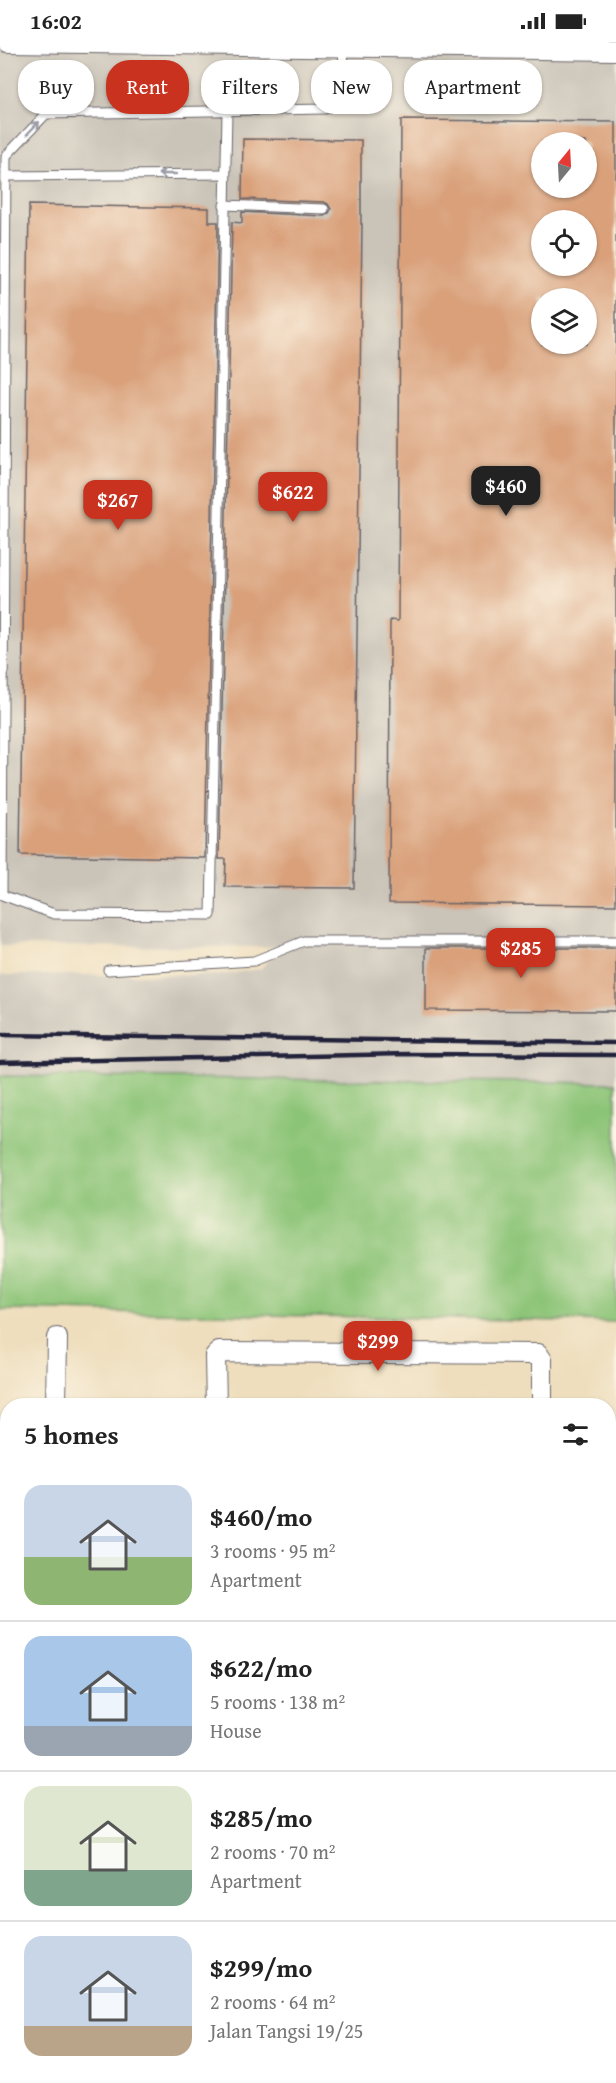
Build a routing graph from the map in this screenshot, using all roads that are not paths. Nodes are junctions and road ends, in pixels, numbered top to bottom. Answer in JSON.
{"nodes":[{"id":1,"x":8,"y":42,"type":"edge"},
{"id":2,"x":343,"y":47,"type":"junction"},
{"id":3,"x":616,"y":50,"type":"edge"},
{"id":4,"x":299,"y":110,"type":"edge"},
{"id":5,"x":201,"y":111,"type":"edge"},
{"id":6,"x":227,"y":114,"type":"edge"},
{"id":7,"x":225,"y":174,"type":"junction"},
{"id":8,"x":6,"y":176,"type":"junction"},
{"id":9,"x":224,"y":205,"type":"junction"},
{"id":10,"x":324,"y":209,"type":"dead end"},
{"id":11,"x":616,"y":941,"type":"edge"},
{"id":12,"x":108,"y":969,"type":"dead end"},
{"id":13,"x":57,"y":1338,"type":"dead end"},
{"id":14,"x":56,"y":1398,"type":"edge"},
{"id":15,"x":216,"y":1398,"type":"edge"},
{"id":16,"x":542,"y":1398,"type":"edge"}],
"edges":[{"from":1,"to":2,"type":"street"},
{"from":2,"to":3,"type":"street"},
{"from":2,"to":4,"type":"lane"},
{"from":8,"to":5,"type":"lane","one_way":true},
{"from":6,"to":7,"type":"lane"},
{"from":7,"to":8,"type":"lane","one_way":true},
{"from":7,"to":9,"type":"lane"},
{"from":8,"to":9,"type":"lane"},
{"from":9,"to":10,"type":"lane"},
{"from":11,"to":12,"type":"lane"},
{"from":13,"to":14,"type":"street"},
{"from":15,"to":16,"type":"street"}]}
